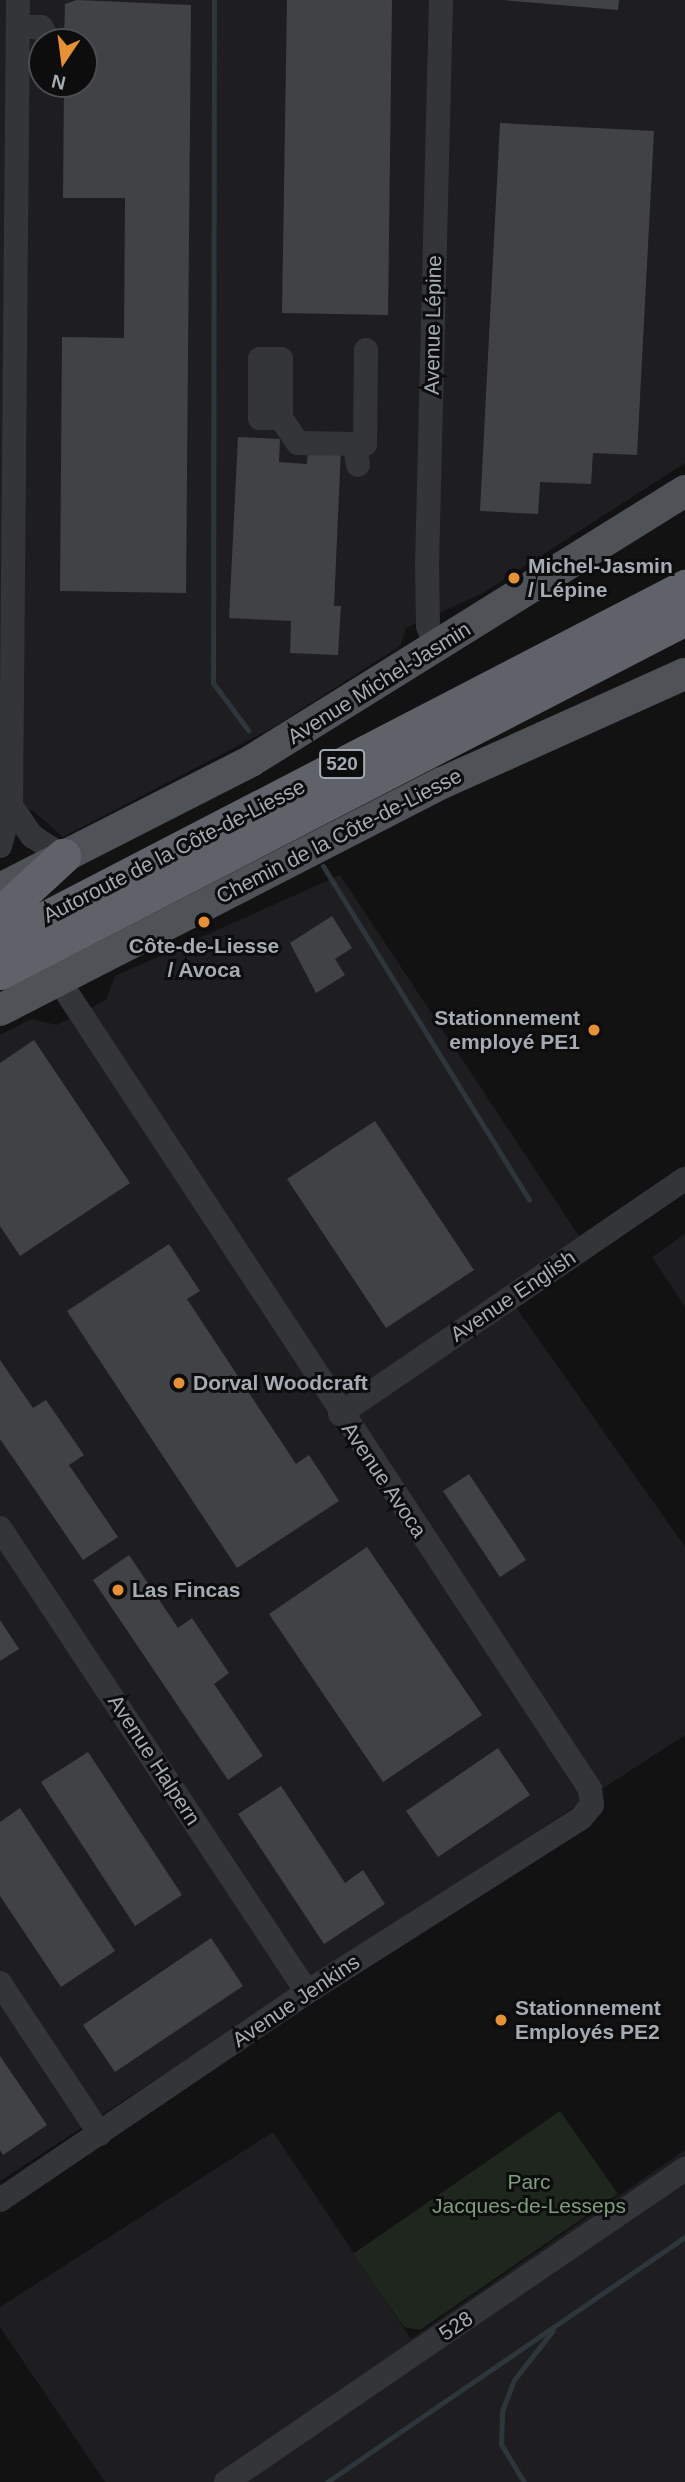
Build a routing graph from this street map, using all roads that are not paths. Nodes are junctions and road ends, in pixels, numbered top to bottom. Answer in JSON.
{"nodes":[{"id":1,"x":18,"y":0,"type":"edge"},
{"id":2,"x":441,"y":0,"type":"edge"},
{"id":3,"x":18,"y":27,"type":"junction"},
{"id":4,"x":42,"y":28,"type":"edge"},
{"id":5,"x":28,"y":50,"type":"edge"},
{"id":6,"x":29,"y":98,"type":"edge"},
{"id":7,"x":366,"y":350,"type":"dead end"},
{"id":8,"x":281,"y":418,"type":"dead end"},
{"id":9,"x":685,"y":491,"type":"edge"},
{"id":10,"x":685,"y":587,"type":"edge"},
{"id":11,"x":685,"y":618,"type":"edge"},
{"id":12,"x":685,"y":633,"type":"edge"},
{"id":13,"x":436,"y":649,"type":"junction"},
{"id":14,"x":685,"y":674,"type":"edge"},
{"id":15,"x":551,"y":688,"type":"junction"},
{"id":16,"x":11,"y":806,"type":"junction"},
{"id":17,"x":0,"y":846,"type":"edge"},
{"id":18,"x":63,"y":856,"type":"junction"},
{"id":19,"x":0,"y":889,"type":"edge"},
{"id":20,"x":0,"y":914,"type":"edge"},
{"id":21,"x":0,"y":942,"type":"edge"},
{"id":22,"x":0,"y":972,"type":"edge"},
{"id":23,"x":58,"y":979,"type":"junction"},
{"id":24,"x":0,"y":1010,"type":"edge"},
{"id":25,"x":685,"y":1179,"type":"edge"},
{"id":26,"x":341,"y":1414,"type":"junction"},
{"id":27,"x":0,"y":1528,"type":"edge"},
{"id":28,"x":592,"y":1805,"type":"joint"},
{"id":29,"x":0,"y":1983,"type":"edge"},
{"id":30,"x":307,"y":1992,"type":"junction"},
{"id":31,"x":100,"y":2134,"type":"junction"},
{"id":32,"x":685,"y":2169,"type":"edge"},
{"id":33,"x":0,"y":2200,"type":"edge"},
{"id":34,"x":226,"y":2482,"type":"edge"}],
"edges":[{"from":1,"to":3,"type":"street"},
{"from":2,"to":13,"type":"street","name":"Avenue Lépine"},
{"from":3,"to":4,"type":"street"},
{"from":3,"to":5,"type":"street"},
{"from":6,"to":16,"type":"street"},
{"from":7,"to":8,"type":"street"},
{"from":9,"to":13,"type":"main road","name":"Avenue Michel-Jasmin"},
{"from":10,"to":21,"type":"highway","name":"Autoroute de la Côte-de-Liesse","number":"520"},
{"from":11,"to":15,"type":"highway","name":"Autoroute de la Côte-de-Liesse","number":"520"},
{"from":12,"to":15,"type":"highway"},
{"from":13,"to":18,"type":"main road","name":"Avenue Michel-Jasmin"},
{"from":14,"to":23,"type":"main road","name":"Chemin de la Côte-de-Liesse"},
{"from":15,"to":22,"type":"highway","name":"Autoroute de la Côte-de-Liesse","number":"520"},
{"from":16,"to":17,"type":"street"},
{"from":16,"to":18,"type":"street"},
{"from":18,"to":19,"type":"main road"},
{"from":18,"to":20,"type":"highway"},
{"from":23,"to":24,"type":"main road","name":"Chemin de la Côte-de-Liesse"},
{"from":23,"to":26,"type":"street","name":"Avenue Avoca"},
{"from":25,"to":26,"type":"street","name":"Avenue English"},
{"from":26,"to":28,"type":"street","name":"Avenue Avoca"},
{"from":27,"to":30,"type":"street","name":"Avenue Halpern"},
{"from":28,"to":30,"type":"street","name":"Avenue Jenkins"},
{"from":29,"to":31,"type":"street"},
{"from":30,"to":31,"type":"street","name":"Avenue Jenkins"},
{"from":31,"to":33,"type":"street","name":"Avenue Jenkins"},
{"from":32,"to":34,"type":"street","name":"528"}]}
